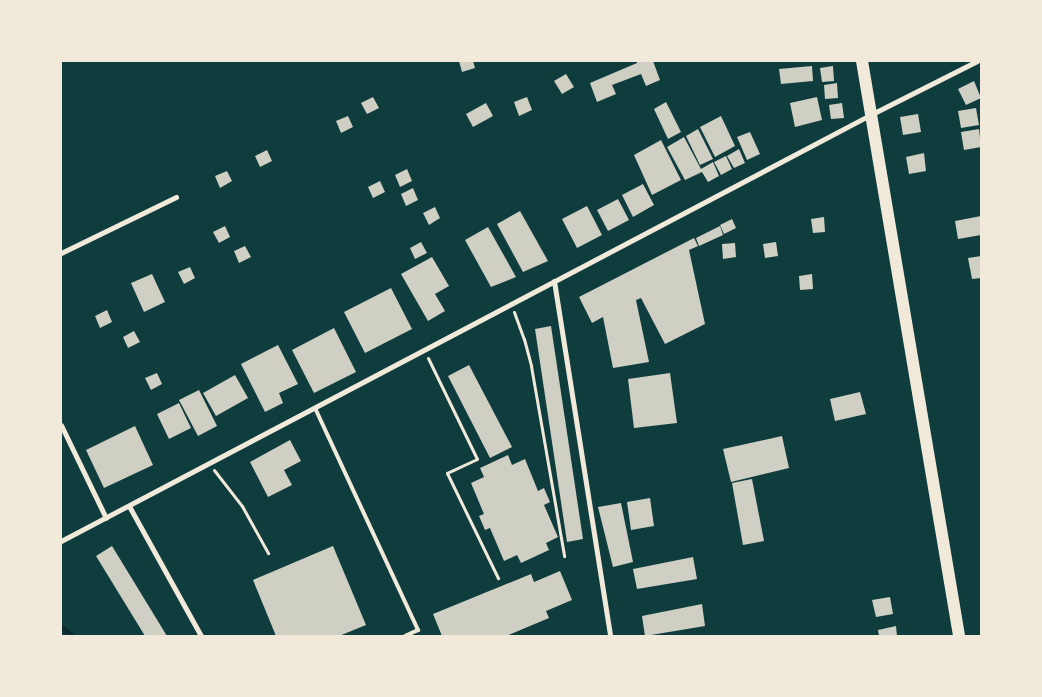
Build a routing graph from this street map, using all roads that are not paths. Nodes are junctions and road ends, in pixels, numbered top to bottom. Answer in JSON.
{"nodes":[{"id":1,"x":862,"y":61,"type":"edge"},
{"id":2,"x":977,"y":61,"type":"edge"},
{"id":3,"x":870,"y":115,"type":"junction"},
{"id":4,"x":176,"y":197,"type":"dead end"},
{"id":5,"x":61,"y":253,"type":"edge"},
{"id":6,"x":554,"y":282,"type":"junction"},
{"id":7,"x":316,"y":408,"type":"junction"},
{"id":8,"x":61,"y":425,"type":"edge"},
{"id":9,"x":130,"y":506,"type":"junction"},
{"id":10,"x":106,"y":518,"type":"junction"},
{"id":11,"x":61,"y":541,"type":"edge"},
{"id":12,"x":201,"y":636,"type":"edge"},
{"id":13,"x":405,"y":636,"type":"edge"},
{"id":14,"x":610,"y":636,"type":"edge"},
{"id":15,"x":959,"y":636,"type":"edge"}],
"edges":[{"from":1,"to":3,"type":"main road"},
{"from":2,"to":3,"type":"street"},
{"from":3,"to":6,"type":"street"},
{"from":3,"to":15,"type":"main road"},
{"from":4,"to":5,"type":"street"},
{"from":6,"to":7,"type":"street"},
{"from":6,"to":14,"type":"street"},
{"from":7,"to":9,"type":"street"},
{"from":7,"to":13,"type":"lane"},
{"from":8,"to":10,"type":"street"},
{"from":9,"to":10,"type":"street"},
{"from":9,"to":12,"type":"street"},
{"from":10,"to":11,"type":"street"}]}
